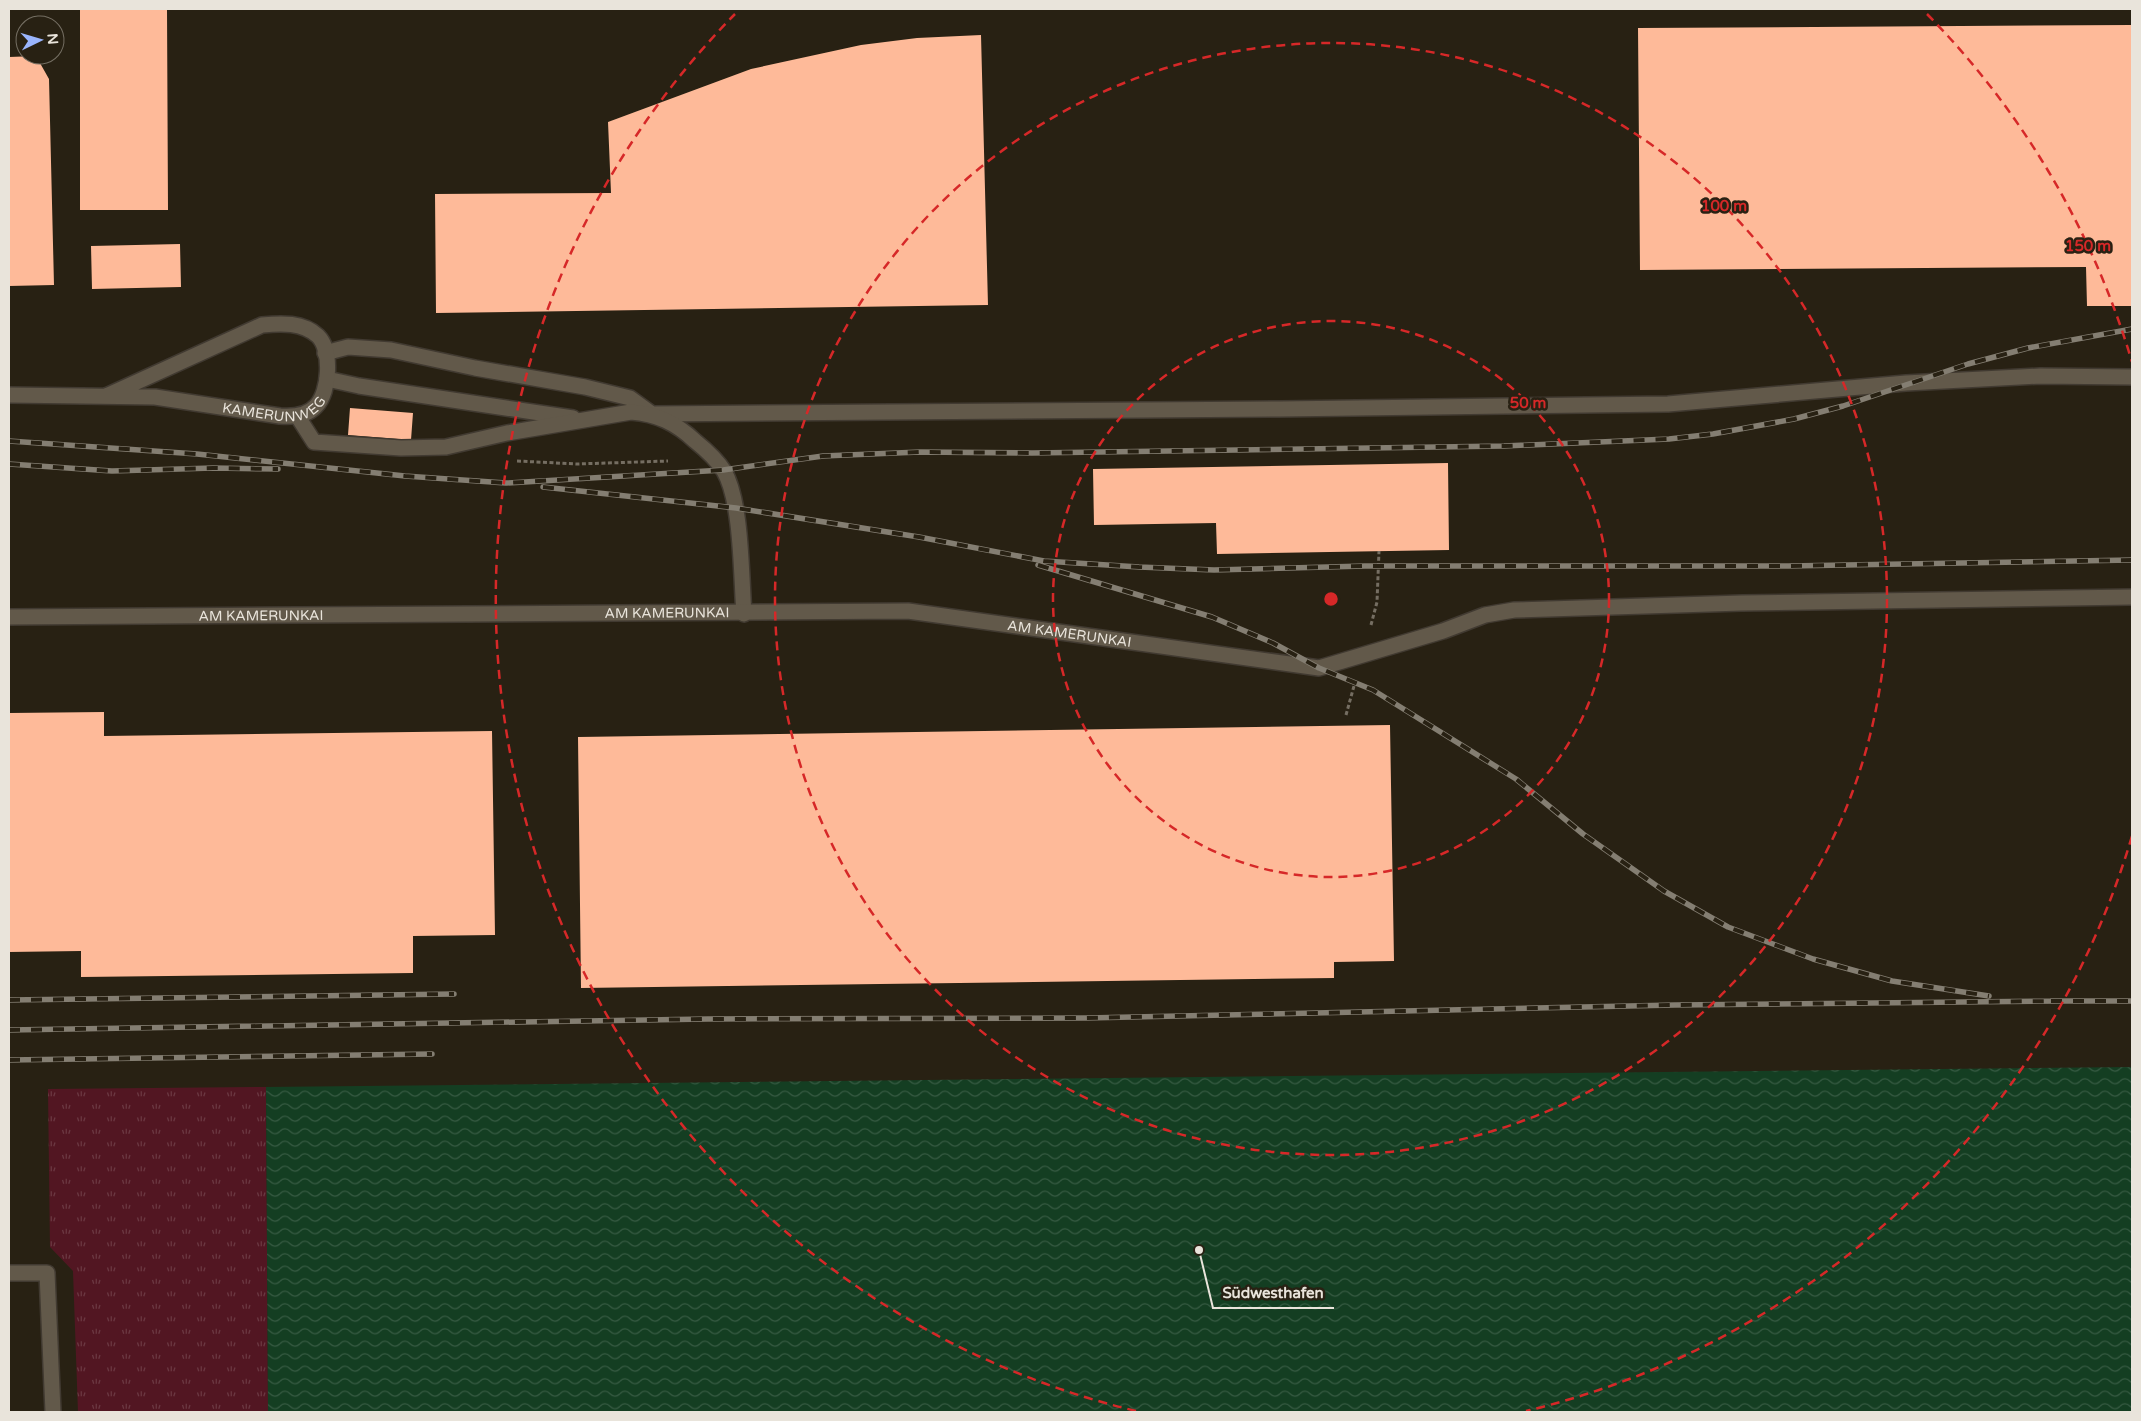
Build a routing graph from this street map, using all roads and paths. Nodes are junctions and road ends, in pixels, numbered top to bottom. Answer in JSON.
{"nodes":[{"id":1,"x":325,"y":353,"type":"junction"},
{"id":2,"x":2132,"y":377,"type":"edge"},
{"id":3,"x":327,"y":379,"type":"junction"},
{"id":4,"x":9,"y":395,"type":"edge"},
{"id":5,"x":106,"y":396,"type":"junction"},
{"id":6,"x":652,"y":414,"type":"junction"},
{"id":7,"x":298,"y":417,"type":"junction"},
{"id":8,"x":590,"y":420,"type":"junction"},
{"id":9,"x":2132,"y":597,"type":"edge"},
{"id":10,"x":744,"y":614,"type":"junction"},
{"id":11,"x":9,"y":617,"type":"edge"},
{"id":12,"x":9,"y":1272,"type":"edge"},
{"id":13,"x":53,"y":1412,"type":"edge"}],
"edges":[{"from":1,"to":3,"type":"street","name":"KAMERUNWEG"},
{"from":1,"to":5,"type":"street","name":"KAMERUNWEG"},
{"from":1,"to":6,"type":"street"},
{"from":2,"to":6,"type":"street"},
{"from":3,"to":7,"type":"street","name":"KAMERUNWEG"},
{"from":3,"to":8,"type":"street"},
{"from":4,"to":5,"type":"street","name":"KAMERUNWEG"},
{"from":5,"to":7,"type":"street","name":"KAMERUNWEG"},
{"from":6,"to":8,"type":"street"},
{"from":6,"to":10,"type":"street"},
{"from":7,"to":8,"type":"street"},
{"from":9,"to":10,"type":"street","name":"AM KAMERUNKAI"},
{"from":10,"to":11,"type":"street","name":"AM KAMERUNKAI"},
{"from":12,"to":13,"type":"street"}]}
